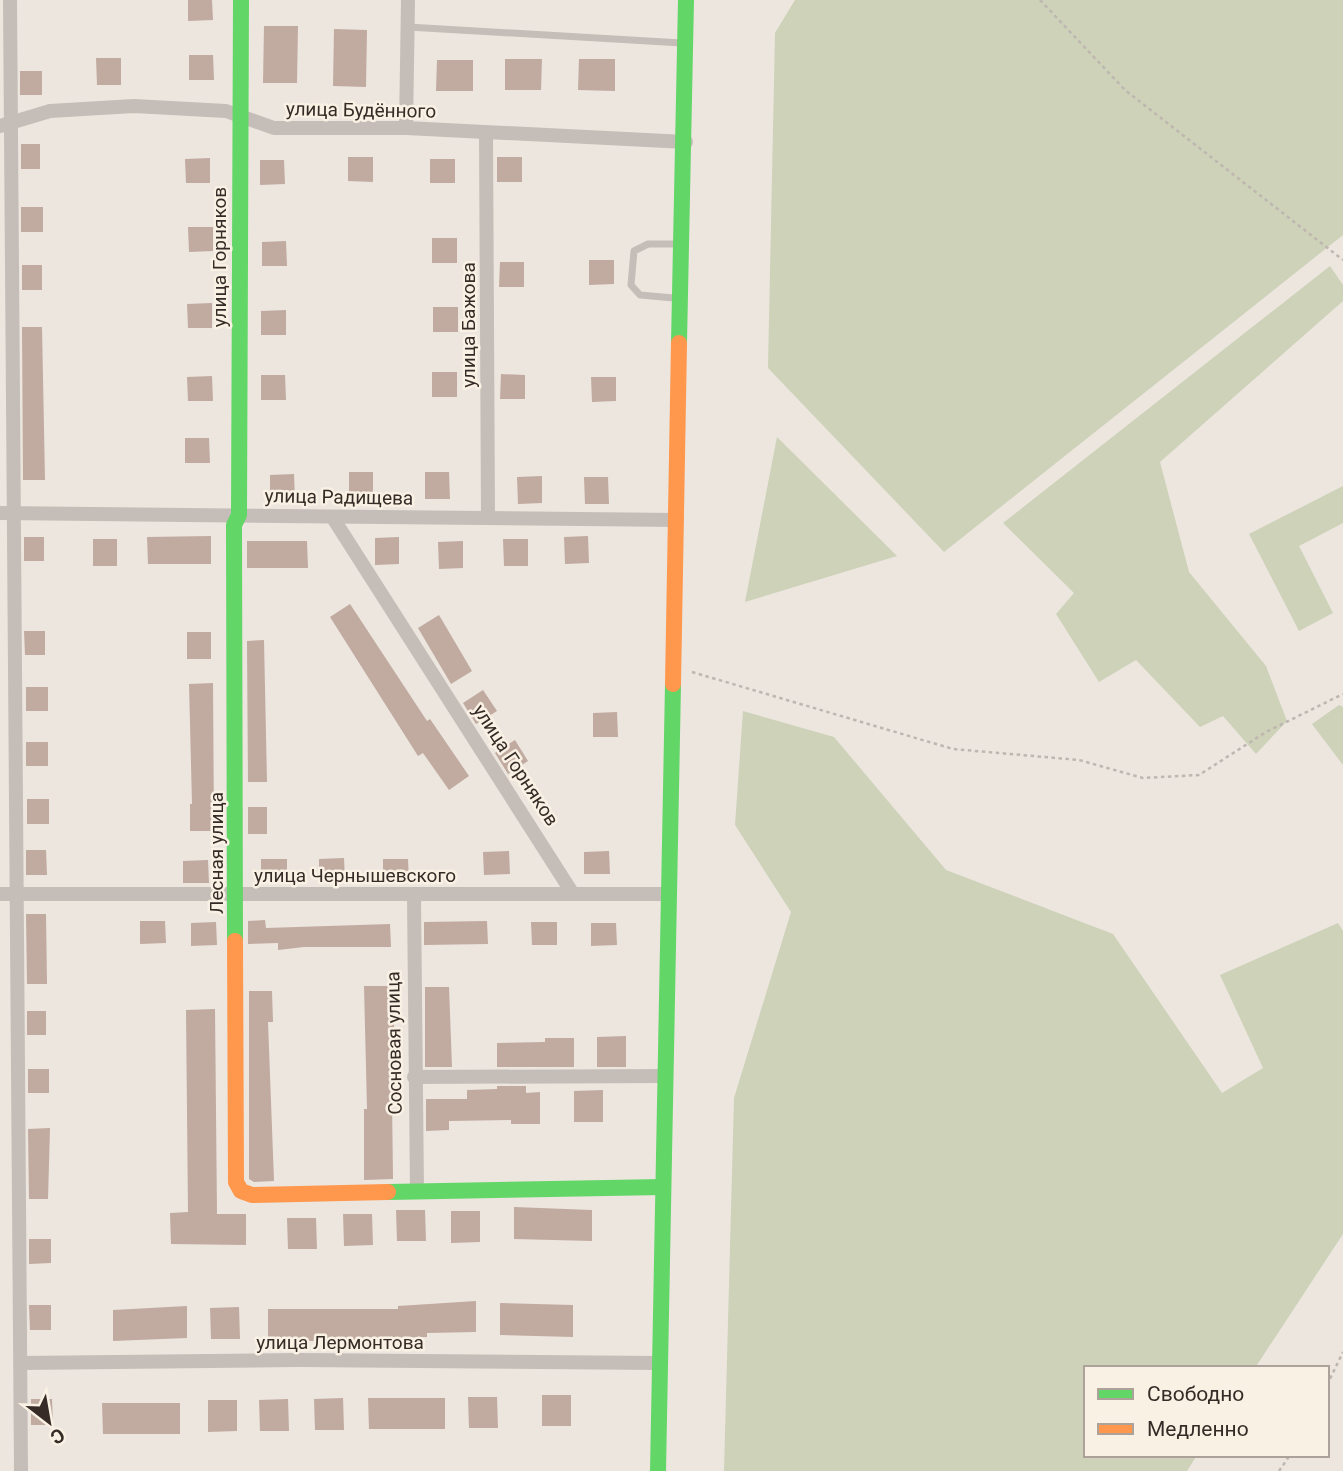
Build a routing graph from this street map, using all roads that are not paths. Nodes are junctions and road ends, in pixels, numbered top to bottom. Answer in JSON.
{"nodes":[{"id":1,"x":10,"y":0,"type":"edge"},
{"id":2,"x":241,"y":0,"type":"edge"},
{"id":3,"x":408,"y":0,"type":"edge"},
{"id":4,"x":686,"y":0,"type":"edge"},
{"id":5,"x":408,"y":27,"type":"junction"},
{"id":6,"x":686,"y":43,"type":"junction"},
{"id":7,"x":240,"y":118,"type":"junction"},
{"id":8,"x":6,"y":124,"type":"edge"},
{"id":9,"x":406,"y":128,"type":"junction"},
{"id":10,"x":486,"y":133,"type":"junction"},
{"id":11,"x":686,"y":142,"type":"junction"},
{"id":12,"x":683,"y":244,"type":"junction"},
{"id":13,"x":682,"y":299,"type":"junction"},
{"id":14,"x":6,"y":513,"type":"edge"},
{"id":15,"x":239,"y":514,"type":"junction"},
{"id":16,"x":488,"y":517,"type":"junction"},
{"id":17,"x":333,"y":518,"type":"junction"},
{"id":18,"x":677,"y":520,"type":"junction"},
{"id":19,"x":7,"y":894,"type":"edge"},
{"id":20,"x":237,"y":894,"type":"junction"},
{"id":21,"x":573,"y":894,"type":"junction"},
{"id":22,"x":668,"y":894,"type":"junction"},
{"id":23,"x":414,"y":896,"type":"junction"},
{"id":24,"x":665,"y":1076,"type":"junction"},
{"id":25,"x":414,"y":1077,"type":"junction"},
{"id":26,"x":663,"y":1187,"type":"junction"},
{"id":27,"x":417,"y":1190,"type":"junction"},
{"id":28,"x":21,"y":1363,"type":"junction"},
{"id":29,"x":659,"y":1363,"type":"junction"},
{"id":30,"x":21,"y":1471,"type":"edge"},
{"id":31,"x":658,"y":1471,"type":"edge"}],
"edges":[{"from":1,"to":8,"type":"street"},
{"from":2,"to":7,"type":"main road","name":"улица Горняков"},
{"from":3,"to":5,"type":"street"},
{"from":4,"to":6,"type":"main road"},
{"from":5,"to":6,"type":"lane"},
{"from":5,"to":9,"type":"street"},
{"from":6,"to":11,"type":"main road"},
{"from":7,"to":8,"type":"street","name":"улица Будённого"},
{"from":7,"to":9,"type":"street","name":"улица Будённого"},
{"from":7,"to":15,"type":"main road","name":"улица Горняков"},
{"from":8,"to":14,"type":"street"},
{"from":9,"to":10,"type":"street","name":"улица Будённого"},
{"from":10,"to":11,"type":"street","name":"улица Будённого"},
{"from":10,"to":16,"type":"street","name":"улица Бажова"},
{"from":11,"to":12,"type":"main road"},
{"from":12,"to":13,"type":"main road"},
{"from":12,"to":13,"type":"lane"},
{"from":13,"to":18,"type":"main road"},
{"from":14,"to":15,"type":"street","name":"улица Радищева"},
{"from":14,"to":19,"type":"street"},
{"from":15,"to":17,"type":"street","name":"улица Радищева"},
{"from":15,"to":20,"type":"main road","name":"Лесная улица"},
{"from":16,"to":17,"type":"street","name":"улица Радищева"},
{"from":16,"to":18,"type":"street","name":"улица Радищева"},
{"from":17,"to":21,"type":"street","name":"улица Горняков"},
{"from":18,"to":22,"type":"main road"},
{"from":19,"to":20,"type":"street","name":"улица Чернышевского"},
{"from":19,"to":28,"type":"street"},
{"from":20,"to":23,"type":"street","name":"улица Чернышевского"},
{"from":20,"to":27,"type":"main road","name":"Лесная улица"},
{"from":21,"to":22,"type":"street","name":"улица Чернышевского"},
{"from":21,"to":23,"type":"street","name":"улица Чернышевского"},
{"from":22,"to":24,"type":"main road"},
{"from":23,"to":25,"type":"street","name":"Сосновая улица"},
{"from":24,"to":25,"type":"street"},
{"from":24,"to":26,"type":"main road"},
{"from":25,"to":27,"type":"street","name":"Сосновая улица"},
{"from":26,"to":27,"type":"main road"},
{"from":26,"to":29,"type":"main road"},
{"from":28,"to":29,"type":"street","name":"улица Лермонтова"},
{"from":28,"to":30,"type":"street"},
{"from":29,"to":31,"type":"main road"}]}
